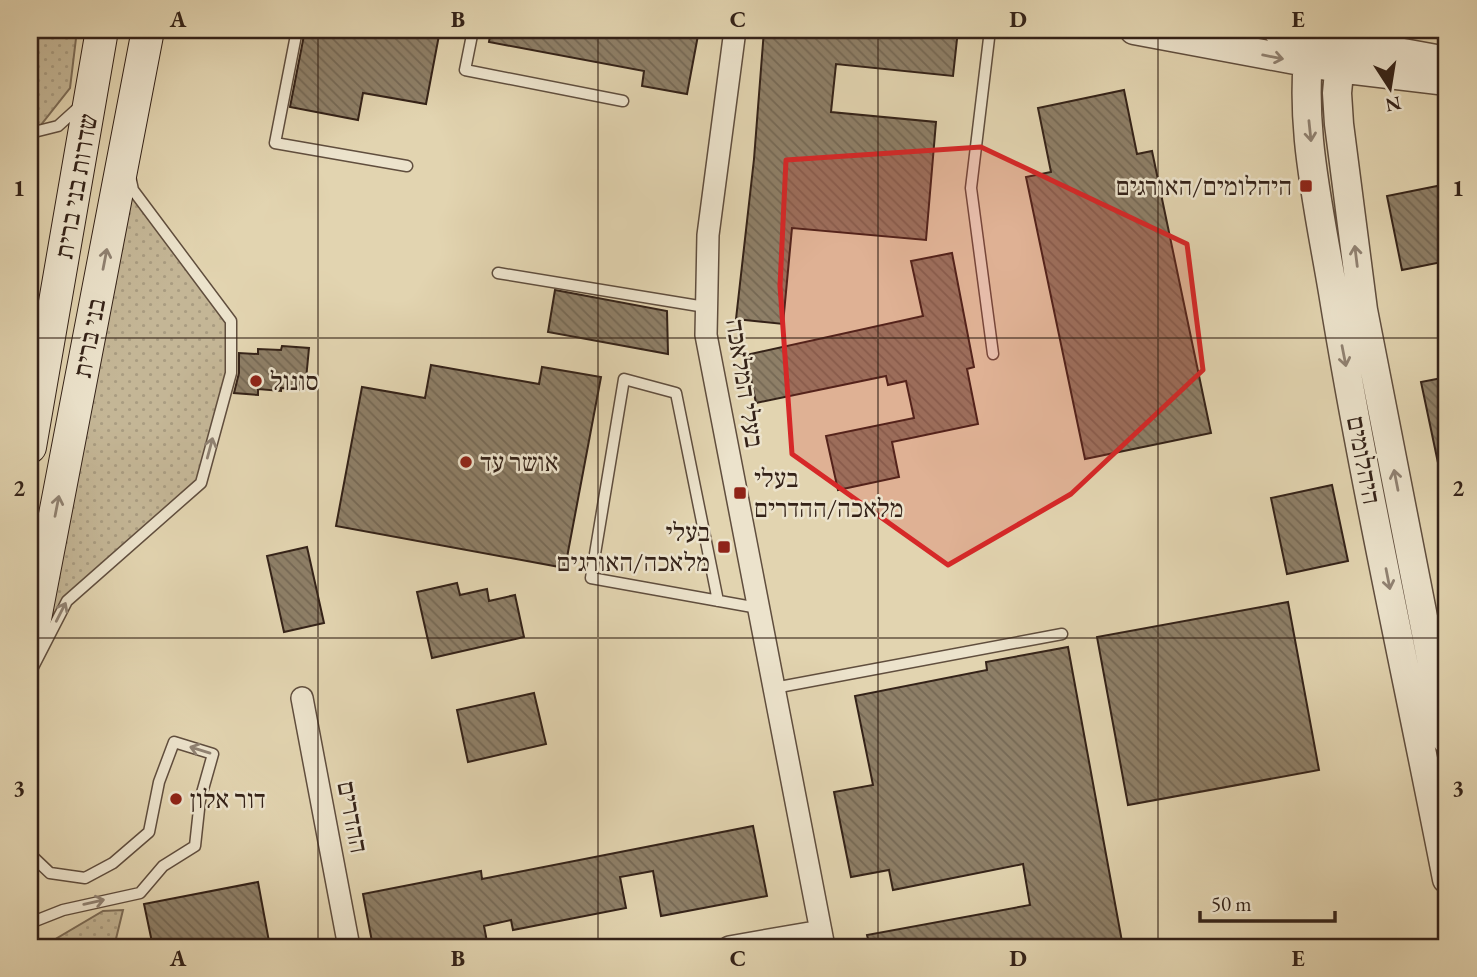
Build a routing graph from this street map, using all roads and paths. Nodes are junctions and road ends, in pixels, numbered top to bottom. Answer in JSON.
{"nodes":[{"id":1,"x":102,"y":30,"type":"edge"},
{"id":2,"x":148,"y":30,"type":"edge"},
{"id":3,"x":297,"y":30,"type":"edge"},
{"id":4,"x":472,"y":30,"type":"edge"},
{"id":5,"x":735,"y":30,"type":"edge"},
{"id":6,"x":990,"y":30,"type":"edge"},
{"id":7,"x":1133,"y":30,"type":"edge"},
{"id":8,"x":1278,"y":30,"type":"edge"},
{"id":9,"x":1380,"y":30,"type":"edge"},
{"id":10,"x":1310,"y":43,"type":"edge"},
{"id":11,"x":1340,"y":47,"type":"edge"},
{"id":12,"x":1409,"y":54,"type":"junction"},
{"id":13,"x":1447,"y":61,"type":"edge"},
{"id":14,"x":1447,"y":81,"type":"edge"},
{"id":15,"x":93,"y":88,"type":"junction"},
{"id":16,"x":623,"y":101,"type":"dead end"},
{"id":17,"x":30,"y":133,"type":"edge"},
{"id":18,"x":124,"y":153,"type":"junction"},
{"id":19,"x":407,"y":166,"type":"dead end"},
{"id":20,"x":498,"y":273,"type":"dead end"},
{"id":21,"x":705,"y":307,"type":"junction"},
{"id":22,"x":30,"y":310,"type":"edge"},
{"id":23,"x":48,"y":342,"type":"junction"},
{"id":24,"x":993,"y":354,"type":"dead end"},
{"id":25,"x":30,"y":447,"type":"edge"},
{"id":26,"x":718,"y":600,"type":"junction"},
{"id":27,"x":758,"y":608,"type":"junction"},
{"id":28,"x":1062,"y":634,"type":"dead end"},
{"id":29,"x":30,"y":645,"type":"edge"},
{"id":30,"x":30,"y":673,"type":"edge"},
{"id":31,"x":774,"y":688,"type":"junction"},
{"id":32,"x":302,"y":698,"type":"dead end"},
{"id":33,"x":1447,"y":740,"type":"edge"},
{"id":34,"x":30,"y":853,"type":"edge"},
{"id":35,"x":1447,"y":879,"type":"edge"},
{"id":36,"x":30,"y":923,"type":"edge"},
{"id":37,"x":822,"y":939,"type":"edge"},
{"id":38,"x":349,"y":947,"type":"edge"},
{"id":39,"x":729,"y":947,"type":"edge"}],
"edges":[{"from":1,"to":15,"type":"main road","name":"שדרות בני ברית"},
{"from":2,"to":18,"type":"main road","name":"בני ברית"},
{"from":3,"to":19,"type":"lane"},
{"from":4,"to":16,"type":"lane"},
{"from":5,"to":21,"type":"street","name":"בעלי המלאכה"},
{"from":6,"to":24,"type":"lane"},
{"from":7,"to":10,"type":"street","one_way":true},
{"from":8,"to":10,"type":"street"},
{"from":9,"to":12,"type":"street"},
{"from":10,"to":11,"type":"street"},
{"from":10,"to":35,"type":"street","name":"היהלומים","one_way":true},
{"from":11,"to":12,"type":"street"},
{"from":11,"to":14,"type":"street"},
{"from":33,"to":11,"type":"street","name":"היהלומים","one_way":true},
{"from":12,"to":13,"type":"street"},
{"from":15,"to":17,"type":"lane"},
{"from":15,"to":23,"type":"main road","name":"שדרות בני ברית"},
{"from":29,"to":18,"type":"main road","name":"בני ברית","one_way":true},
{"from":30,"to":18,"type":"lane","one_way":true},
{"from":20,"to":21,"type":"lane"},
{"from":21,"to":27,"type":"street","name":"בעלי המלאכה"},
{"from":22,"to":23,"type":"lane"},
{"from":23,"to":25,"type":"main road","name":"בני ברית"},
{"from":26,"to":26,"type":"lane"},
{"from":26,"to":27,"type":"lane"},
{"from":27,"to":31,"type":"street","name":"בעלי המלאכה"},
{"from":28,"to":31,"type":"lane"},
{"from":31,"to":37,"type":"street","name":"בעלי המלאכה"},
{"from":32,"to":38,"type":"street","name":"ההדרים"},
{"from":36,"to":34,"type":"lane","one_way":true},
{"from":37,"to":39,"type":"street"}]}
